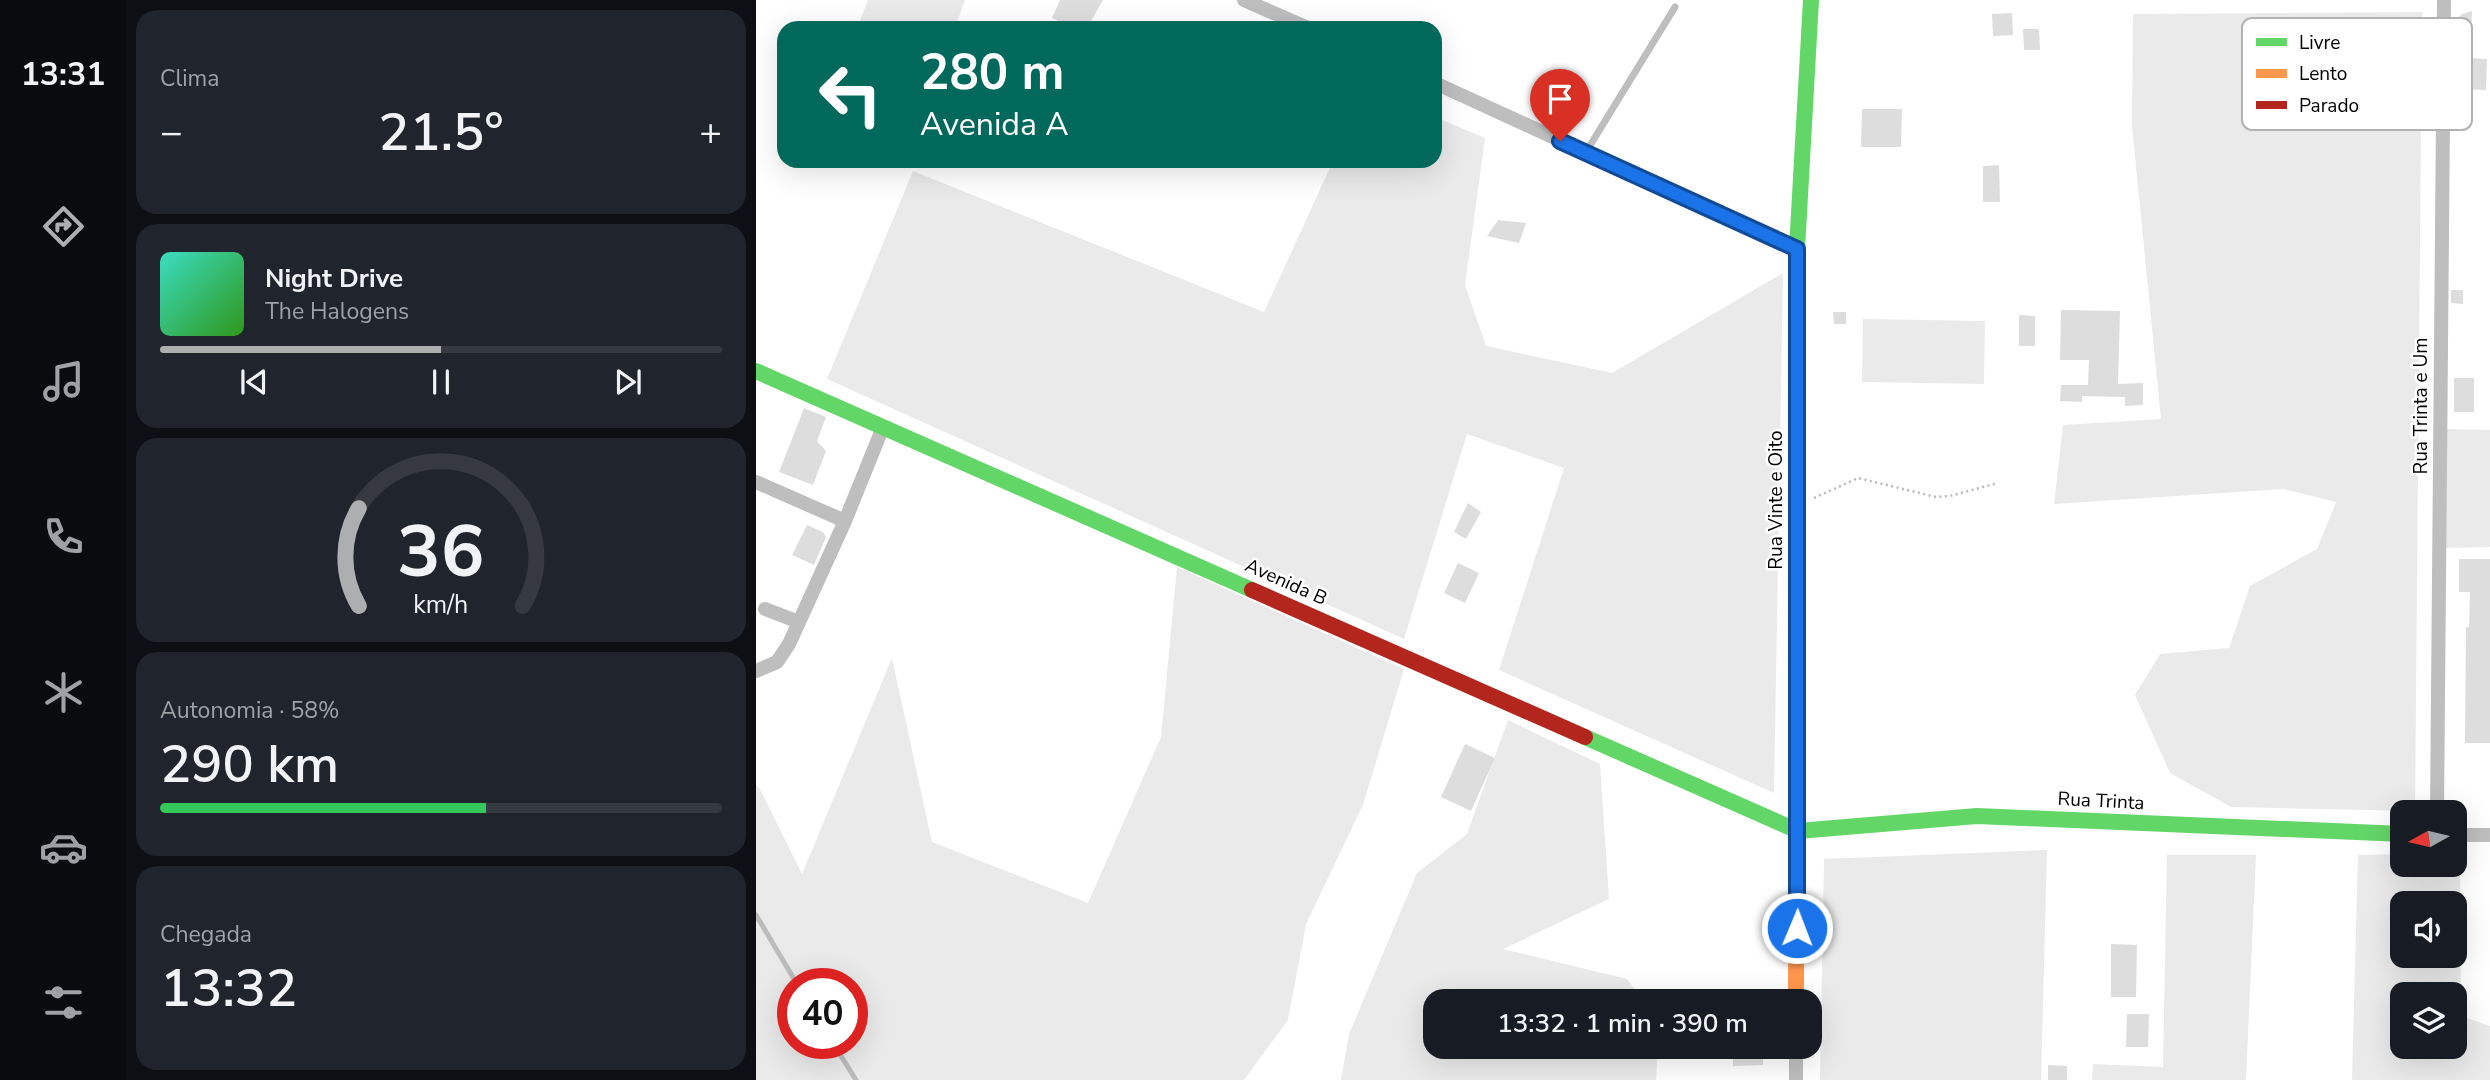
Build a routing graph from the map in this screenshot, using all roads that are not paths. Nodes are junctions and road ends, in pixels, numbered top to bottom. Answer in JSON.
{"nodes":[{"id":1,"x":1244,"y":0,"type":"edge"},
{"id":2,"x":1811,"y":0,"type":"edge"},
{"id":3,"x":2444,"y":0,"type":"edge"},
{"id":4,"x":1675,"y":7,"type":"dead end"},
{"id":5,"x":2444,"y":18,"type":"edge"},
{"id":6,"x":1292,"y":21,"type":"edge"},
{"id":7,"x":1442,"y":86,"type":"edge"},
{"id":8,"x":2443,"y":130,"type":"edge"},
{"id":9,"x":1585,"y":152,"type":"junction"},
{"id":10,"x":1797,"y":249,"type":"junction"},
{"id":11,"x":756,"y":371,"type":"edge"},
{"id":12,"x":883,"y":427,"type":"junction"},
{"id":13,"x":756,"y":482,"type":"edge"},
{"id":14,"x":845,"y":521,"type":"junction"},
{"id":15,"x":765,"y":609,"type":"dead end"},
{"id":16,"x":799,"y":622,"type":"junction"},
{"id":17,"x":756,"y":671,"type":"edge"},
{"id":18,"x":2437,"y":800,"type":"edge"},
{"id":19,"x":1798,"y":831,"type":"junction"},
{"id":20,"x":2390,"y":834,"type":"edge"},
{"id":21,"x":2468,"y":835,"type":"edge"},
{"id":22,"x":2490,"y":835,"type":"edge"},
{"id":23,"x":1797,"y":989,"type":"edge"},
{"id":24,"x":1796,"y":1059,"type":"edge"},
{"id":25,"x":1796,"y":1080,"type":"edge"}],
"edges":[{"from":1,"to":6,"type":"street"},
{"from":2,"to":10,"type":"street","name":"Rua Vinte e Oito"},
{"from":3,"to":5,"type":"street","name":"Rua Trinta e Um"},
{"from":4,"to":9,"type":"lane"},
{"from":7,"to":9,"type":"street"},
{"from":8,"to":18,"type":"street","name":"Rua Trinta e Um"},
{"from":9,"to":10,"type":"street"},
{"from":10,"to":19,"type":"street","name":"Rua Vinte e Oito"},
{"from":11,"to":12,"type":"street","name":"Avenida B"},
{"from":12,"to":14,"type":"street"},
{"from":12,"to":19,"type":"street","name":"Avenida B"},
{"from":13,"to":14,"type":"street"},
{"from":14,"to":16,"type":"street"},
{"from":15,"to":16,"type":"street"},
{"from":16,"to":17,"type":"street"},
{"from":19,"to":20,"type":"street","name":"Rua Trinta"},
{"from":19,"to":23,"type":"street","name":"Rua Vinte e Oito"},
{"from":21,"to":22,"type":"street"},
{"from":24,"to":25,"type":"street"}]}
